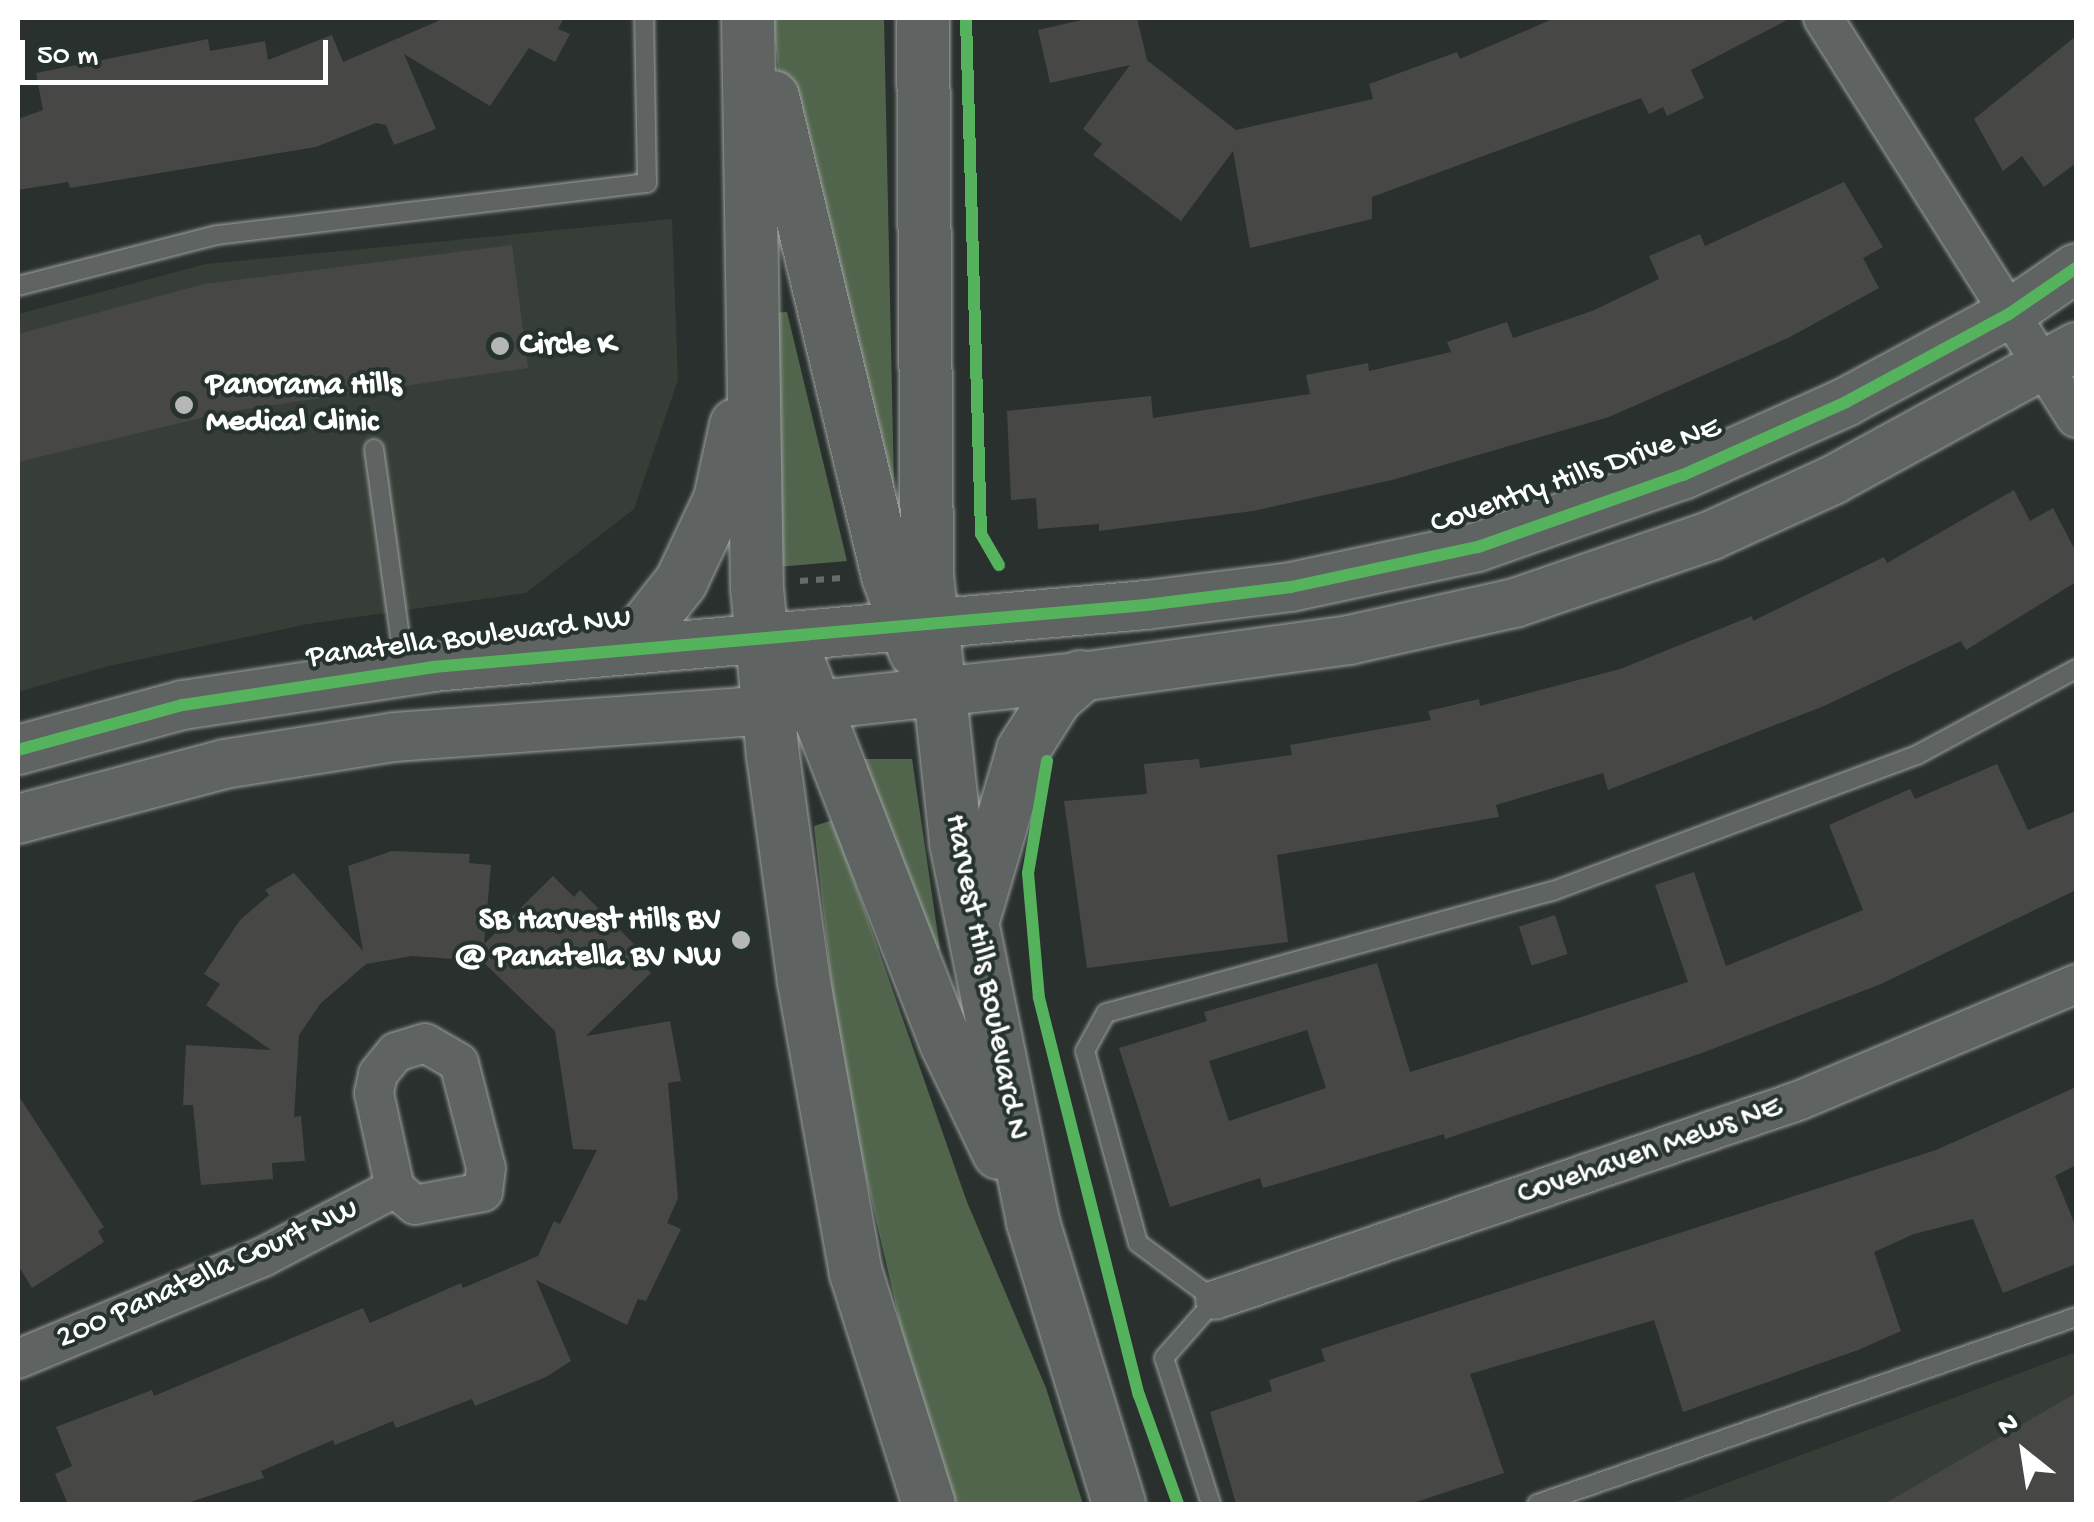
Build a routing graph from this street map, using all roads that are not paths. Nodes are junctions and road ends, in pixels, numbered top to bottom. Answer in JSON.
{"nodes":[{"id":1,"x":644,"y":18,"type":"edge"},
{"id":2,"x":748,"y":18,"type":"edge"},
{"id":3,"x":757,"y":18,"type":"edge"},
{"id":4,"x":923,"y":18,"type":"edge"},
{"id":5,"x":1823,"y":18,"type":"edge"},
{"id":6,"x":2076,"y":268,"type":"edge"},
{"id":7,"x":18,"y":286,"type":"edge"},
{"id":8,"x":2009,"y":314,"type":"junction"},
{"id":9,"x":756,"y":336,"type":"junction"},
{"id":10,"x":2061,"y":358,"type":"edge"},
{"id":11,"x":2076,"y":418,"type":"edge"},
{"id":12,"x":374,"y":449,"type":"dead end"},
{"id":13,"x":918,"y":621,"type":"junction"},
{"id":14,"x":762,"y":637,"type":"junction"},
{"id":15,"x":631,"y":645,"type":"junction"},
{"id":16,"x":2076,"y":669,"type":"edge"},
{"id":17,"x":405,"y":673,"type":"junction"},
{"id":18,"x":1080,"y":676,"type":"junction"},
{"id":19,"x":940,"y":692,"type":"junction"},
{"id":20,"x":794,"y":707,"type":"junction"},
{"id":21,"x":18,"y":750,"type":"edge"},
{"id":22,"x":18,"y":818,"type":"edge"},
{"id":23,"x":970,"y":933,"type":"junction"},
{"id":24,"x":2076,"y":984,"type":"edge"},
{"id":25,"x":396,"y":1188,"type":"dead end"},
{"id":26,"x":1033,"y":1222,"type":"junction"},
{"id":27,"x":1215,"y":1300,"type":"junction"},
{"id":28,"x":2076,"y":1317,"type":"edge"},
{"id":29,"x":18,"y":1358,"type":"edge"},
{"id":30,"x":929,"y":1504,"type":"edge"},
{"id":31,"x":1119,"y":1504,"type":"edge"},
{"id":32,"x":1211,"y":1504,"type":"edge"},
{"id":33,"x":1537,"y":1504,"type":"edge"}],
"edges":[{"from":1,"to":7,"type":"lane"},
{"from":2,"to":9,"type":"main road"},
{"from":3,"to":13,"type":"main road"},
{"from":4,"to":13,"type":"main road"},
{"from":5,"to":8,"type":"street"},
{"from":6,"to":8,"type":"street","name":"Coventry Hills Drive NE"},
{"from":8,"to":10,"type":"street"},
{"from":8,"to":13,"type":"street","name":"Coventry Hills Drive NE"},
{"from":9,"to":14,"type":"main road"},
{"from":9,"to":15,"type":"main road"},
{"from":10,"to":11,"type":"street"},
{"from":10,"to":18,"type":"street"},
{"from":12,"to":17,"type":"lane"},
{"from":13,"to":14,"type":"street","name":"Panatella Boulevard NW"},
{"from":13,"to":19,"type":"main road"},
{"from":14,"to":15,"type":"street","name":"Panatella Boulevard NW"},
{"from":14,"to":20,"type":"main road"},
{"from":15,"to":17,"type":"street","name":"Panatella Boulevard NW"},
{"from":16,"to":27,"type":"lane"},
{"from":17,"to":21,"type":"street","name":"Panatella Boulevard NW"},
{"from":18,"to":19,"type":"street"},
{"from":18,"to":23,"type":"main road"},
{"from":19,"to":20,"type":"street"},
{"from":19,"to":23,"type":"main road","name":"Harvest Hills Boulevard N"},
{"from":20,"to":22,"type":"street"},
{"from":20,"to":26,"type":"main road"},
{"from":20,"to":30,"type":"main road"},
{"from":23,"to":26,"type":"main road","name":"Harvest Hills Boulevard N"},
{"from":24,"to":27,"type":"street","name":"Covehaven Mews NE"},
{"from":25,"to":29,"type":"street","name":"200 Panatella Court NW"},
{"from":26,"to":31,"type":"main road","name":"Harvest Hills Boulevard N"},
{"from":27,"to":32,"type":"lane"},
{"from":28,"to":33,"type":"lane"}]}
